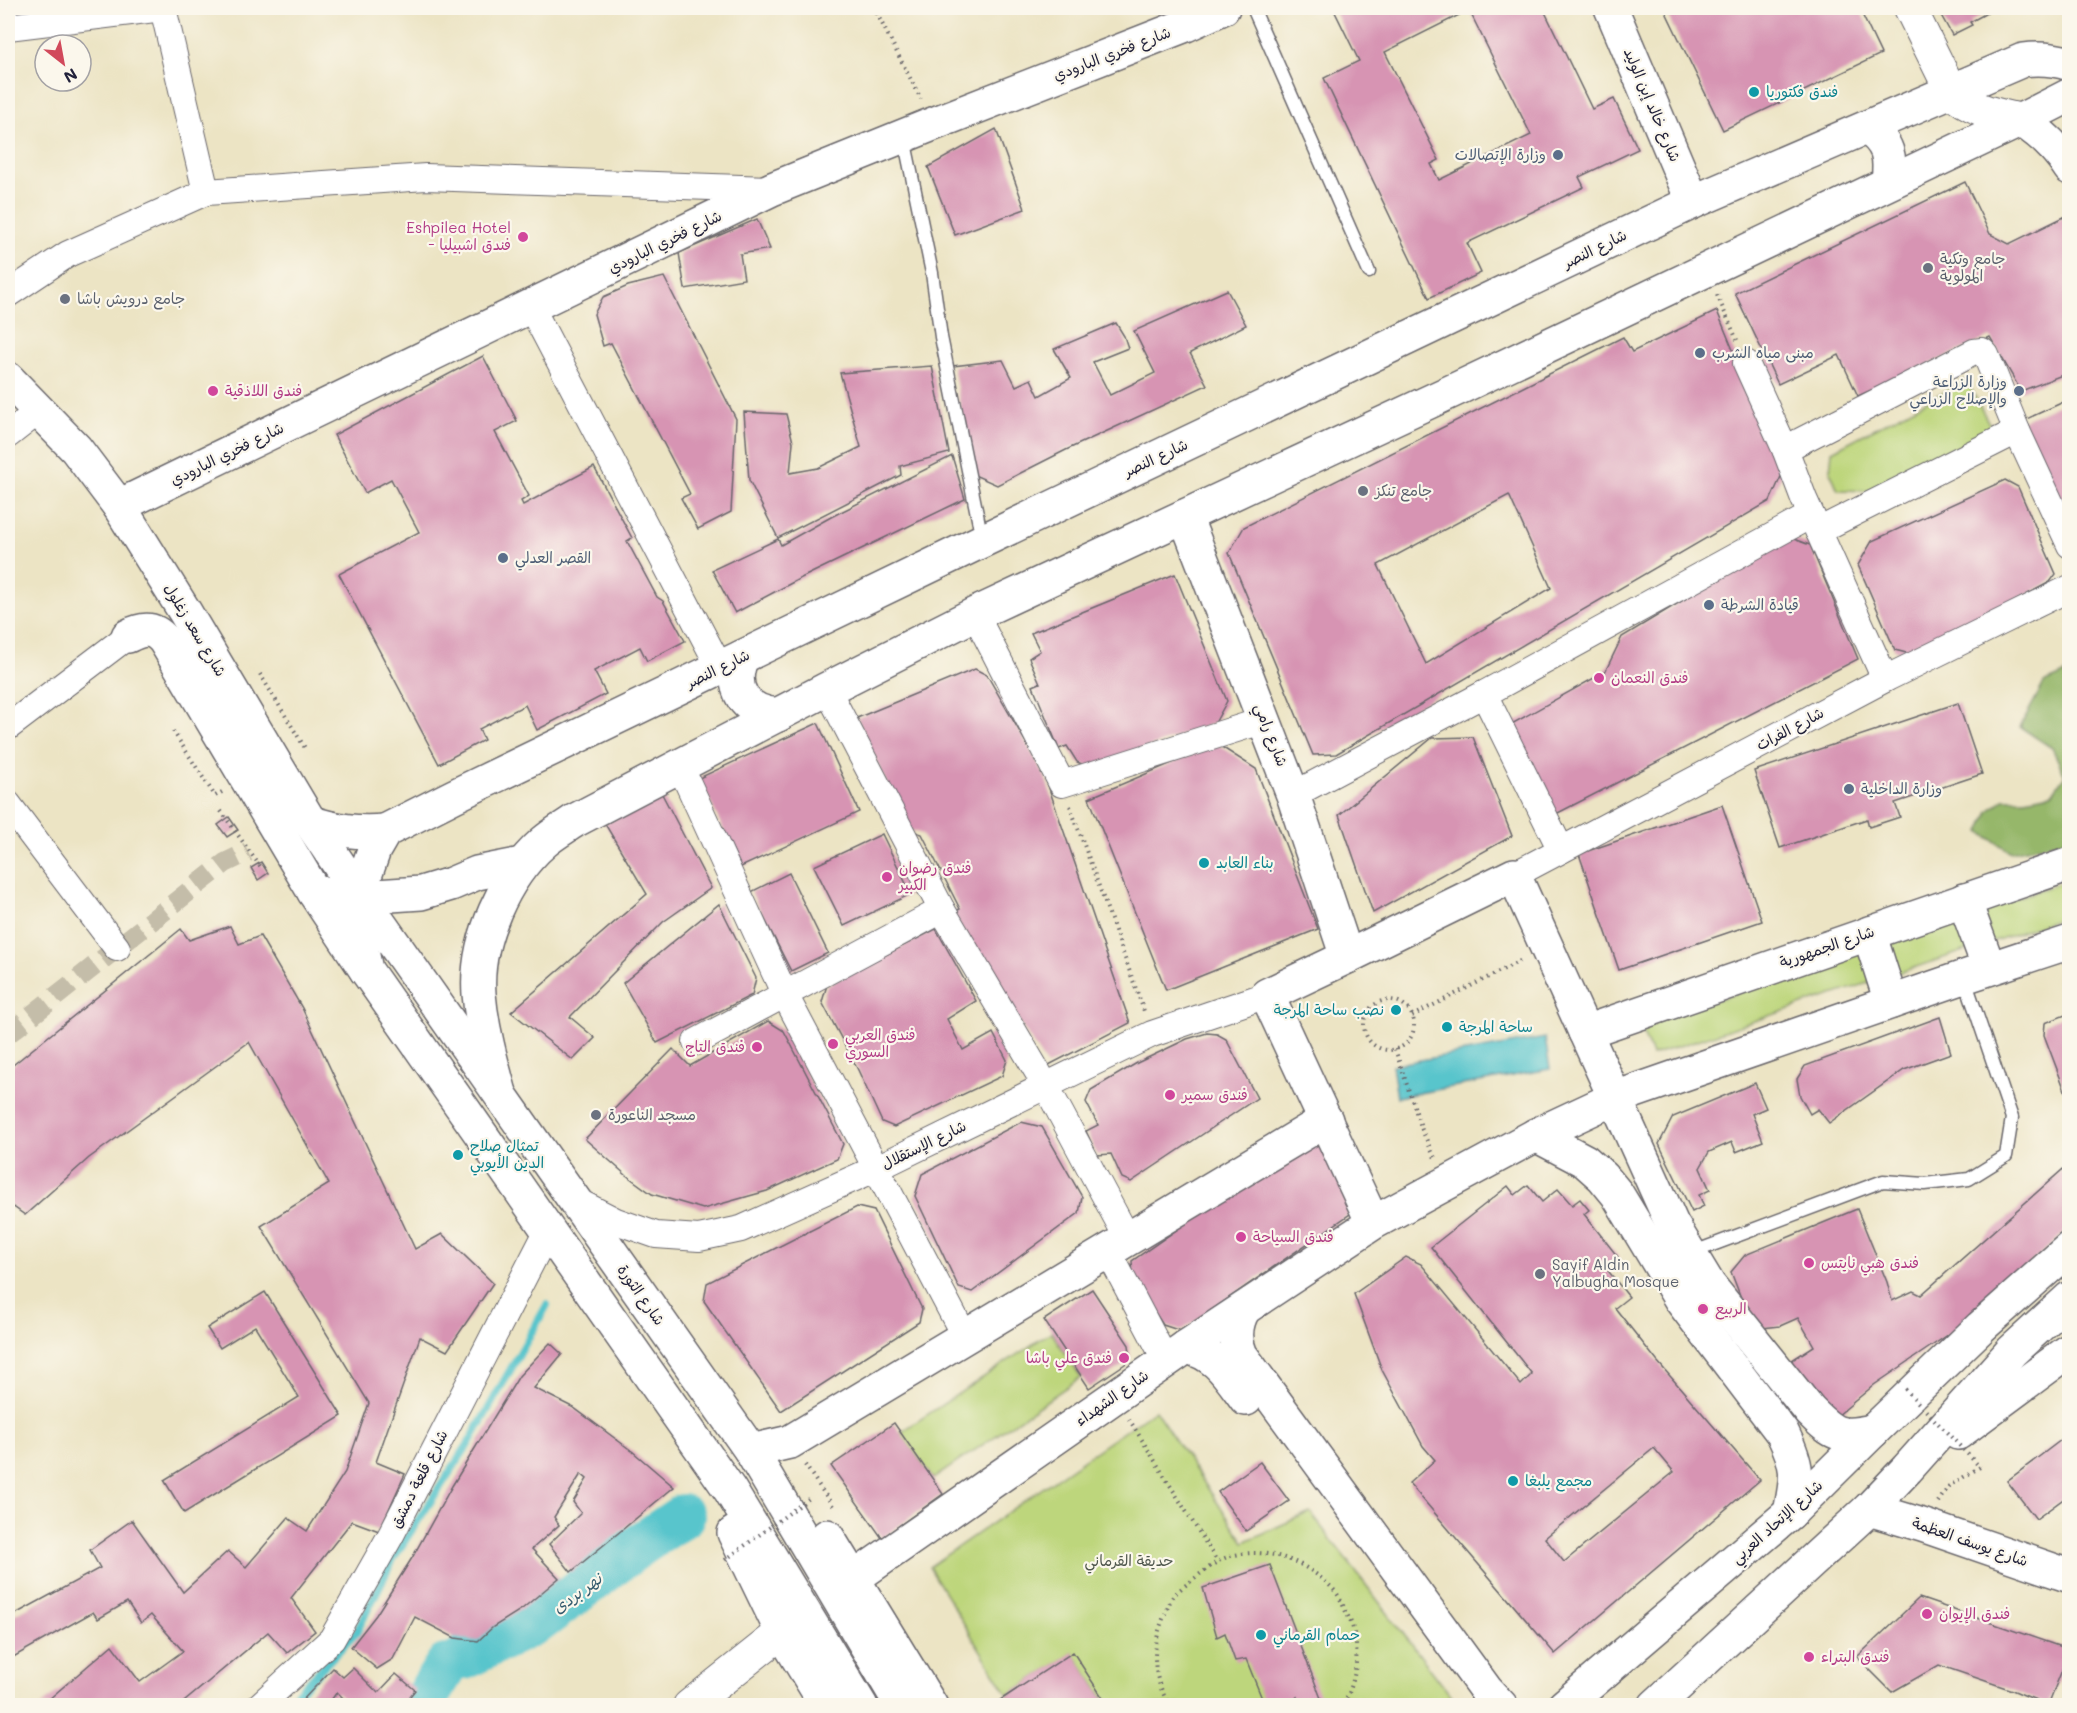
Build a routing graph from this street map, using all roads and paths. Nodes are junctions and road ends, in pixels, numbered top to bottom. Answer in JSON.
{"nodes":[{"id":1,"x":163,"y":8,"type":"edge"},
{"id":2,"x":874,"y":8,"type":"edge"},
{"id":3,"x":1223,"y":8,"type":"edge"},
{"id":4,"x":1253,"y":8,"type":"edge"},
{"id":5,"x":1611,"y":8,"type":"edge"},
{"id":6,"x":1910,"y":8,"type":"edge"},
{"id":7,"x":8,"y":27,"type":"edge"},
{"id":8,"x":2070,"y":64,"type":"edge"},
{"id":9,"x":1951,"y":91,"type":"junction"},
{"id":10,"x":2070,"y":95,"type":"edge"},
{"id":11,"x":2021,"y":120,"type":"junction"},
{"id":12,"x":933,"y":124,"type":"junction"},
{"id":13,"x":1867,"y":128,"type":"junction"},
{"id":14,"x":903,"y":137,"type":"junction"},
{"id":15,"x":2070,"y":168,"type":"edge"},
{"id":16,"x":1888,"y":182,"type":"junction"},
{"id":17,"x":772,"y":189,"type":"junction"},
{"id":18,"x":206,"y":192,"type":"junction"},
{"id":19,"x":1693,"y":202,"type":"junction"},
{"id":20,"x":1707,"y":269,"type":"junction"},
{"id":21,"x":1369,"y":272,"type":"dead end"},
{"id":22,"x":8,"y":294,"type":"edge"},
{"id":23,"x":531,"y":308,"type":"junction"},
{"id":24,"x":1746,"y":363,"type":"joint"},
{"id":25,"x":8,"y":379,"type":"edge"},
{"id":26,"x":39,"y":410,"type":"junction"},
{"id":27,"x":2017,"y":431,"type":"junction"},
{"id":28,"x":8,"y":435,"type":"edge"},
{"id":29,"x":1785,"y":448,"type":"junction"},
{"id":30,"x":119,"y":506,"type":"junction"},
{"id":31,"x":1185,"y":516,"type":"junction"},
{"id":32,"x":1814,"y":523,"type":"junction"},
{"id":33,"x":982,"y":541,"type":"junction"},
{"id":34,"x":2070,"y":544,"type":"edge"},
{"id":35,"x":2070,"y":588,"type":"edge"},
{"id":36,"x":975,"y":615,"type":"junction"},
{"id":37,"x":128,"y":636,"type":"joint"},
{"id":38,"x":731,"y":663,"type":"junction"},
{"id":39,"x":260,"y":674,"type":"dead end"},
{"id":40,"x":1885,"y":679,"type":"junction"},
{"id":41,"x":827,"y":689,"type":"junction"},
{"id":42,"x":1484,"y":694,"type":"junction"},
{"id":43,"x":778,"y":715,"type":"junction"},
{"id":44,"x":1265,"y":720,"type":"junction"},
{"id":45,"x":8,"y":727,"type":"edge"},
{"id":46,"x":173,"y":731,"type":"dead end"},
{"id":47,"x":305,"y":748,"type":"dead end"},
{"id":48,"x":680,"y":766,"type":"junction"},
{"id":49,"x":1062,"y":784,"type":"junction"},
{"id":50,"x":222,"y":792,"type":"dead end"},
{"id":51,"x":1293,"y":795,"type":"junction"},
{"id":52,"x":8,"y":804,"type":"edge"},
{"id":53,"x":221,"y":811,"type":"dead end"},
{"id":54,"x":310,"y":822,"type":"junction"},
{"id":55,"x":385,"y":831,"type":"junction"},
{"id":56,"x":1561,"y":850,"type":"junction"},
{"id":57,"x":522,"y":864,"type":"junction"},
{"id":58,"x":2070,"y":864,"type":"edge"},
{"id":59,"x":262,"y":869,"type":"dead end"},
{"id":60,"x":1514,"y":875,"type":"junction"},
{"id":61,"x":314,"y":892,"type":"junction"},
{"id":62,"x":421,"y":892,"type":"junction"},
{"id":63,"x":361,"y":897,"type":"junction"},
{"id":64,"x":1964,"y":900,"type":"junction"},
{"id":65,"x":942,"y":910,"type":"junction"},
{"id":66,"x":1869,"y":933,"type":"junction"},
{"id":67,"x":2070,"y":942,"type":"edge"},
{"id":68,"x":117,"y":948,"type":"dead end"},
{"id":69,"x":1547,"y":948,"type":"junction"},
{"id":70,"x":1347,"y":957,"type":"junction"},
{"id":71,"x":366,"y":970,"type":"junction"},
{"id":72,"x":1976,"y":972,"type":"junction"},
{"id":73,"x":1267,"y":994,"type":"junction"},
{"id":74,"x":784,"y":995,"type":"junction"},
{"id":75,"x":1891,"y":1002,"type":"junction"},
{"id":76,"x":1412,"y":1016,"type":"junction"},
{"id":77,"x":1585,"y":1032,"type":"junction"},
{"id":78,"x":1152,"y":1034,"type":"junction"},
{"id":79,"x":696,"y":1042,"type":"dead end"},
{"id":80,"x":1395,"y":1049,"type":"junction"},
{"id":81,"x":1046,"y":1086,"type":"junction"},
{"id":82,"x":500,"y":1094,"type":"junction"},
{"id":83,"x":1615,"y":1098,"type":"junction"},
{"id":84,"x":1326,"y":1120,"type":"junction"},
{"id":85,"x":1422,"y":1130,"type":"dead end"},
{"id":86,"x":1536,"y":1135,"type":"junction"},
{"id":87,"x":875,"y":1168,"type":"junction"},
{"id":88,"x":575,"y":1200,"type":"junction"},
{"id":89,"x":1373,"y":1223,"type":"junction"},
{"id":90,"x":548,"y":1230,"type":"junction"},
{"id":91,"x":1118,"y":1245,"type":"junction"},
{"id":92,"x":2070,"y":1248,"type":"edge"},
{"id":93,"x":1690,"y":1254,"type":"junction"},
{"id":94,"x":2070,"y":1298,"type":"edge"},
{"id":95,"x":1244,"y":1308,"type":"junction"},
{"id":96,"x":964,"y":1337,"type":"junction"},
{"id":97,"x":2070,"y":1350,"type":"edge"},
{"id":98,"x":1176,"y":1354,"type":"junction"},
{"id":99,"x":1905,"y":1389,"type":"dead end"},
{"id":100,"x":1115,"y":1396,"type":"junction"},
{"id":101,"x":1873,"y":1431,"type":"junction"},
{"id":102,"x":759,"y":1464,"type":"junction"},
{"id":103,"x":1907,"y":1469,"type":"junction"},
{"id":104,"x":730,"y":1490,"type":"junction"},
{"id":105,"x":812,"y":1497,"type":"dead end"},
{"id":106,"x":1869,"y":1509,"type":"junction"},
{"id":107,"x":1790,"y":1514,"type":"junction"},
{"id":108,"x":1922,"y":1525,"type":"junction"},
{"id":109,"x":1355,"y":1530,"type":"junction"},
{"id":110,"x":725,"y":1560,"type":"dead end"},
{"id":111,"x":1217,"y":1561,"type":"junction"},
{"id":112,"x":2070,"y":1576,"type":"edge"},
{"id":113,"x":854,"y":1578,"type":"junction"},
{"id":114,"x":782,"y":1632,"type":"junction"},
{"id":115,"x":259,"y":1706,"type":"edge"},
{"id":116,"x":689,"y":1706,"type":"edge"},
{"id":117,"x":827,"y":1706,"type":"edge"},
{"id":118,"x":861,"y":1706,"type":"edge"},
{"id":119,"x":902,"y":1706,"type":"edge"},
{"id":120,"x":932,"y":1706,"type":"edge"},
{"id":121,"x":1170,"y":1706,"type":"edge"},
{"id":122,"x":1343,"y":1706,"type":"edge"},
{"id":123,"x":1471,"y":1706,"type":"edge"},
{"id":124,"x":1502,"y":1706,"type":"edge"},
{"id":125,"x":1564,"y":1706,"type":"edge"},
{"id":126,"x":1654,"y":1706,"type":"edge"}],
"edges":[{"from":1,"to":7,"type":"street"},
{"from":1,"to":18,"type":"street"},
{"from":2,"to":12,"type":"path"},
{"from":3,"to":12,"type":"main road","name":"شارع فخري البارودي"},
{"from":4,"to":21,"type":"lane"},
{"from":5,"to":19,"type":"main road","name":"شارع خالد إبن الوليد"},
{"from":6,"to":9,"type":"street"},
{"from":8,"to":9,"type":"main road","name":"شارع النصر"},
{"from":9,"to":11,"type":"street"},
{"from":9,"to":13,"type":"main road","name":"شارع النصر"},
{"from":10,"to":11,"type":"main road"},
{"from":11,"to":15,"type":"main road"},
{"from":11,"to":16,"type":"main road"},
{"from":12,"to":14,"type":"main road","name":"شارع فخري البارودي"},
{"from":13,"to":16,"type":"main road"},
{"from":13,"to":19,"type":"main road","name":"شارع النصر"},
{"from":14,"to":17,"type":"main road","name":"شارع فخري البارودي"},
{"from":14,"to":33,"type":"lane"},
{"from":16,"to":20,"type":"main road"},
{"from":17,"to":18,"type":"street"},
{"from":17,"to":23,"type":"main road","name":"شارع فخري البارودي"},
{"from":18,"to":22,"type":"street"},
{"from":19,"to":33,"type":"main road","name":"شارع النصر"},
{"from":20,"to":24,"type":"path"},
{"from":20,"to":31,"type":"main road"},
{"from":23,"to":30,"type":"main road","name":"شارع فخري البارودي"},
{"from":23,"to":38,"type":"street"},
{"from":24,"to":29,"type":"street"},
{"from":25,"to":26,"type":"main road","name":"شارع سعد زغلول"},
{"from":26,"to":28,"type":"street"},
{"from":26,"to":30,"type":"main road","name":"شارع سعد زغلول"},
{"from":27,"to":29,"type":"street"},
{"from":27,"to":32,"type":"street"},
{"from":27,"to":34,"type":"street"},
{"from":29,"to":32,"type":"street"},
{"from":30,"to":54,"type":"main road","name":"شارع سعد زغلول"},
{"from":31,"to":36,"type":"main road"},
{"from":31,"to":44,"type":"main road","name":"شارع رامي"},
{"from":32,"to":40,"type":"street"},
{"from":32,"to":42,"type":"street"},
{"from":33,"to":38,"type":"main road","name":"شارع النصر"},
{"from":35,"to":40,"type":"street","name":"شارع الفرات"},
{"from":36,"to":41,"type":"main road"},
{"from":36,"to":49,"type":"street"},
{"from":37,"to":45,"type":"street"},
{"from":37,"to":61,"type":"main road"},
{"from":38,"to":43,"type":"main road"},
{"from":38,"to":55,"type":"main road","name":"شارع النصر"},
{"from":39,"to":47,"type":"path"},
{"from":40,"to":56,"type":"street","name":"شارع الفرات"},
{"from":41,"to":43,"type":"main road"},
{"from":41,"to":65,"type":"street"},
{"from":42,"to":51,"type":"street"},
{"from":42,"to":56,"type":"street"},
{"from":43,"to":48,"type":"main road"},
{"from":44,"to":49,"type":"street"},
{"from":44,"to":51,"type":"main road","name":"شارع رامي"},
{"from":46,"to":50,"type":"path"},
{"from":48,"to":57,"type":"main road"},
{"from":48,"to":74,"type":"street"},
{"from":49,"to":78,"type":"path"},
{"from":51,"to":70,"type":"main road","name":"شارع رامي"},
{"from":52,"to":68,"type":"street"},
{"from":53,"to":59,"type":"path"},
{"from":54,"to":55,"type":"main road"},
{"from":54,"to":63,"type":"main road","name":"شارع سعد زغلول"},
{"from":55,"to":62,"type":"main road"},
{"from":55,"to":63,"type":"main road"},
{"from":56,"to":60,"type":"street","name":"شارع الفرات"},
{"from":57,"to":62,"type":"main road"},
{"from":57,"to":82,"type":"main road"},
{"from":58,"to":64,"type":"main road","name":"شارع الجمهورية"},
{"from":60,"to":69,"type":"main road"},
{"from":60,"to":70,"type":"main road"},
{"from":61,"to":63,"type":"main road"},
{"from":61,"to":71,"type":"main road"},
{"from":62,"to":63,"type":"main road"},
{"from":63,"to":71,"type":"main road"},
{"from":63,"to":82,"type":"main road","name":"شارع الثورة"},
{"from":64,"to":66,"type":"main road","name":"شارع الجمهورية"},
{"from":64,"to":72,"type":"main road"},
{"from":65,"to":74,"type":"street"},
{"from":65,"to":81,"type":"street"},
{"from":66,"to":75,"type":"main road"},
{"from":66,"to":77,"type":"main road","name":"شارع الجمهورية"},
{"from":67,"to":72,"type":"main road"},
{"from":69,"to":76,"type":"path"},
{"from":69,"to":77,"type":"main road"},
{"from":70,"to":73,"type":"main road"},
{"from":71,"to":90,"type":"main road"},
{"from":72,"to":75,"type":"main road"},
{"from":72,"to":93,"type":"lane"},
{"from":73,"to":78,"type":"street","name":"شارع الإستقلال"},
{"from":73,"to":84,"type":"main road"},
{"from":74,"to":79,"type":"street"},
{"from":74,"to":87,"type":"street"},
{"from":75,"to":83,"type":"main road"},
{"from":76,"to":80,"type":"path"},
{"from":76,"to":80,"type":"path"},
{"from":77,"to":83,"type":"main road"},
{"from":78,"to":81,"type":"street","name":"شارع الإستقلال"},
{"from":80,"to":85,"type":"path"},
{"from":81,"to":87,"type":"street","name":"شارع الإستقلال"},
{"from":81,"to":91,"type":"street"},
{"from":82,"to":88,"type":"main road","name":"شارع الثورة"},
{"from":83,"to":86,"type":"main road"},
{"from":83,"to":93,"type":"main road"},
{"from":84,"to":89,"type":"main road"},
{"from":84,"to":91,"type":"main road"},
{"from":86,"to":89,"type":"main road"},
{"from":86,"to":107,"type":"main road"},
{"from":87,"to":88,"type":"street","name":"شارع الإستقلال"},
{"from":87,"to":96,"type":"street"},
{"from":88,"to":102,"type":"main road","name":"شارع الثورة"},
{"from":89,"to":95,"type":"main road","name":"شارع الشهداء"},
{"from":90,"to":104,"type":"main road"},
{"from":90,"to":115,"type":"street","name":"شارع قلعة دمشق"},
{"from":91,"to":96,"type":"main road"},
{"from":91,"to":98,"type":"street"},
{"from":92,"to":101,"type":"main road","name":"شارع الإتحاد العربي"},
{"from":93,"to":101,"type":"main road"},
{"from":94,"to":103,"type":"main road"},
{"from":95,"to":98,"type":"main road","name":"شارع الشهداء"},
{"from":95,"to":109,"type":"main road"},
{"from":96,"to":102,"type":"main road"},
{"from":97,"to":103,"type":"main road"},
{"from":98,"to":100,"type":"main road","name":"شارع الشهداء"},
{"from":98,"to":109,"type":"main road"},
{"from":99,"to":108,"type":"path","bridge":true},
{"from":100,"to":111,"type":"path"},
{"from":100,"to":113,"type":"main road","name":"شارع الشهداء"},
{"from":101,"to":107,"type":"main road","name":"شارع الإتحاد العربي"},
{"from":102,"to":113,"type":"main road"},
{"from":102,"to":119,"type":"main road","name":"شارع الثورة"},
{"from":103,"to":106,"type":"main road"},
{"from":104,"to":114,"type":"main road"},
{"from":104,"to":118,"type":"main road"},
{"from":105,"to":110,"type":"path","bridge":true},
{"from":106,"to":108,"type":"main road","name":"شارع يوسف العظمة"},
{"from":106,"to":126,"type":"main road"},
{"from":107,"to":125,"type":"main road","name":"شارع الإتحاد العربي"},
{"from":108,"to":112,"type":"main road","name":"شارع يوسف العظمة"},
{"from":109,"to":123,"type":"main road"},
{"from":109,"to":124,"type":"main road"},
{"from":111,"to":121,"type":"path"},
{"from":111,"to":122,"type":"path"},
{"from":113,"to":120,"type":"main road"},
{"from":114,"to":116,"type":"street"},
{"from":114,"to":117,"type":"main road"}]}
